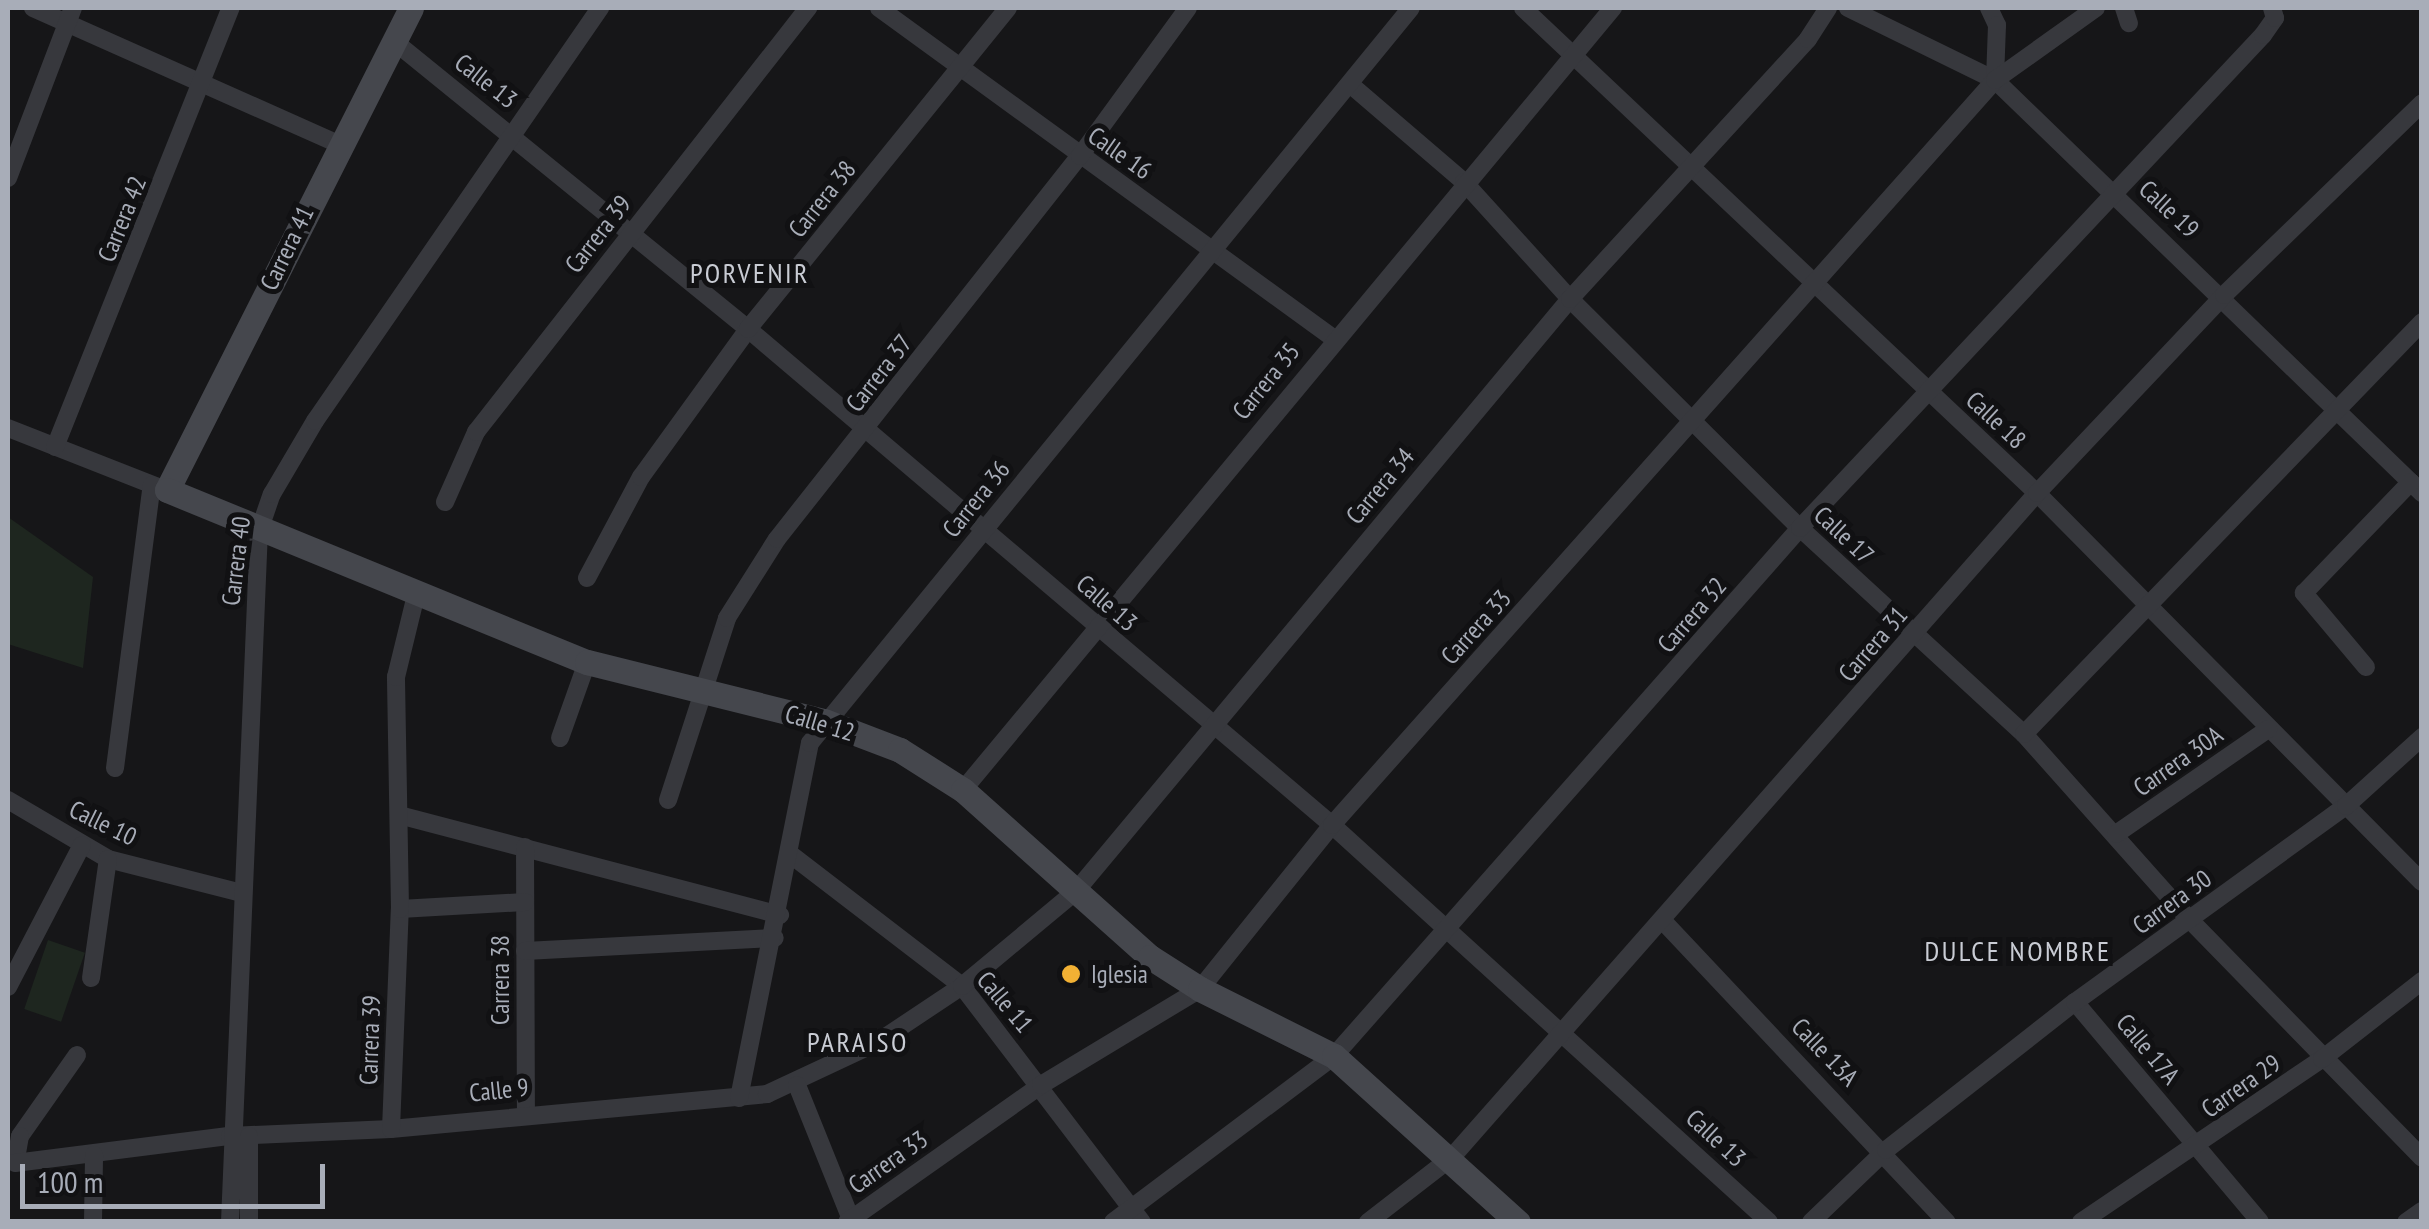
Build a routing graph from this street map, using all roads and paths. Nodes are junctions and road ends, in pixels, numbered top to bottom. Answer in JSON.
{"nodes":[{"id":1,"x":33,"y":8,"type":"edge"},
{"id":2,"x":231,"y":8,"type":"edge"},
{"id":3,"x":412,"y":8,"type":"edge"},
{"id":4,"x":600,"y":8,"type":"edge"},
{"id":5,"x":808,"y":8,"type":"edge"},
{"id":6,"x":880,"y":8,"type":"edge"},
{"id":7,"x":1008,"y":8,"type":"edge"},
{"id":8,"x":1188,"y":8,"type":"edge"},
{"id":9,"x":1411,"y":8,"type":"edge"},
{"id":10,"x":1523,"y":8,"type":"edge"},
{"id":11,"x":1614,"y":8,"type":"edge"},
{"id":12,"x":1828,"y":8,"type":"edge"},
{"id":13,"x":1848,"y":8,"type":"edge"},
{"id":14,"x":1989,"y":8,"type":"edge"},
{"id":15,"x":2096,"y":8,"type":"edge"},
{"id":16,"x":2272,"y":8,"type":"edge"},
{"id":17,"x":70,"y":15,"type":"edge"},
{"id":18,"x":394,"y":42,"type":"junction"},
{"id":19,"x":1577,"y":55,"type":"junction"},
{"id":20,"x":960,"y":69,"type":"junction"},
{"id":21,"x":1995,"y":80,"type":"junction"},
{"id":22,"x":1350,"y":85,"type":"junction"},
{"id":23,"x":203,"y":87,"type":"junction"},
{"id":24,"x":2422,"y":103,"type":"edge"},
{"id":25,"x":515,"y":135,"type":"junction"},
{"id":26,"x":338,"y":144,"type":"junction"},
{"id":27,"x":1080,"y":156,"type":"junction"},
{"id":28,"x":1692,"y":167,"type":"junction"},
{"id":29,"x":8,"y":178,"type":"edge"},
{"id":30,"x":1464,"y":182,"type":"junction"},
{"id":31,"x":2117,"y":194,"type":"junction"},
{"id":32,"x":630,"y":234,"type":"junction"},
{"id":33,"x":1210,"y":248,"type":"junction"},
{"id":34,"x":1813,"y":284,"type":"junction"},
{"id":35,"x":2224,"y":296,"type":"junction"},
{"id":36,"x":1570,"y":300,"type":"junction"},
{"id":37,"x":2422,"y":322,"type":"edge"},
{"id":38,"x":748,"y":330,"type":"junction"},
{"id":39,"x":1333,"y":338,"type":"junction"},
{"id":40,"x":1927,"y":390,"type":"junction"},
{"id":41,"x":2336,"y":405,"type":"junction"},
{"id":42,"x":1693,"y":423,"type":"junction"},
{"id":43,"x":8,"y":428,"type":"edge"},
{"id":44,"x":866,"y":429,"type":"junction"},
{"id":45,"x":55,"y":447,"type":"junction"},
{"id":46,"x":160,"y":488,"type":"junction"},
{"id":47,"x":2416,"y":488,"type":"edge"},
{"id":48,"x":2037,"y":493,"type":"junction"},
{"id":49,"x":445,"y":502,"type":"dead end"},
{"id":50,"x":984,"y":528,"type":"junction"},
{"id":51,"x":1800,"y":528,"type":"junction"},
{"id":52,"x":259,"y":531,"type":"junction"},
{"id":53,"x":586,"y":578,"type":"dead end"},
{"id":54,"x":416,"y":595,"type":"junction"},
{"id":55,"x":2144,"y":606,"type":"junction"},
{"id":56,"x":1097,"y":628,"type":"junction"},
{"id":57,"x":1914,"y":634,"type":"junction"},
{"id":58,"x":587,"y":662,"type":"junction"},
{"id":59,"x":2366,"y":667,"type":"dead end"},
{"id":60,"x":700,"y":692,"type":"junction"},
{"id":61,"x":824,"y":721,"type":"junction"},
{"id":62,"x":1213,"y":723,"type":"junction"},
{"id":63,"x":2268,"y":729,"type":"junction"},
{"id":64,"x":2024,"y":734,"type":"junction"},
{"id":65,"x":2422,"y":737,"type":"edge"},
{"id":66,"x":560,"y":738,"type":"dead end"},
{"id":67,"x":115,"y":768,"type":"dead end"},
{"id":68,"x":963,"y":790,"type":"junction"},
{"id":69,"x":8,"y":800,"type":"edge"},
{"id":70,"x":668,"y":800,"type":"dead end"},
{"id":71,"x":2346,"y":806,"type":"junction"},
{"id":72,"x":398,"y":815,"type":"junction"},
{"id":73,"x":1332,"y":825,"type":"junction"},
{"id":74,"x":2116,"y":834,"type":"junction"},
{"id":75,"x":82,"y":844,"type":"junction"},
{"id":76,"x":525,"y":847,"type":"junction"},
{"id":77,"x":790,"y":854,"type":"junction"},
{"id":78,"x":108,"y":859,"type":"junction"},
{"id":79,"x":2422,"y":882,"type":"edge"},
{"id":80,"x":1076,"y":892,"type":"junction"},
{"id":81,"x":240,"y":893,"type":"junction"},
{"id":82,"x":525,"y":902,"type":"junction"},
{"id":83,"x":400,"y":909,"type":"junction"},
{"id":84,"x":780,"y":915,"type":"junction"},
{"id":85,"x":2190,"y":920,"type":"junction"},
{"id":86,"x":1663,"y":921,"type":"junction"},
{"id":87,"x":1452,"y":929,"type":"junction"},
{"id":88,"x":775,"y":938,"type":"junction"},
{"id":89,"x":525,"y":951,"type":"junction"},
{"id":90,"x":91,"y":978,"type":"dead end"},
{"id":91,"x":2422,"y":981,"type":"edge"},
{"id":92,"x":962,"y":986,"type":"junction"},
{"id":93,"x":8,"y":988,"type":"edge"},
{"id":94,"x":1200,"y":989,"type":"junction"},
{"id":95,"x":2075,"y":1002,"type":"junction"},
{"id":96,"x":1566,"y":1033,"type":"junction"},
{"id":97,"x":77,"y":1055,"type":"dead end"},
{"id":98,"x":1334,"y":1056,"type":"junction"},
{"id":99,"x":2322,"y":1060,"type":"junction"},
{"id":100,"x":797,"y":1084,"type":"junction"},
{"id":101,"x":1041,"y":1085,"type":"junction"},
{"id":102,"x":739,"y":1098,"type":"junction"},
{"id":103,"x":526,"y":1112,"type":"junction"},
{"id":104,"x":391,"y":1128,"type":"junction"},
{"id":105,"x":240,"y":1136,"type":"junction"},
{"id":106,"x":2198,"y":1146,"type":"junction"},
{"id":107,"x":1886,"y":1150,"type":"junction"},
{"id":108,"x":94,"y":1156,"type":"junction"},
{"id":109,"x":1452,"y":1157,"type":"junction"},
{"id":110,"x":2422,"y":1158,"type":"edge"},
{"id":111,"x":2422,"y":1211,"type":"edge"},
{"id":112,"x":1137,"y":1215,"type":"edge"},
{"id":113,"x":848,"y":1220,"type":"edge"},
{"id":114,"x":93,"y":1222,"type":"edge"},
{"id":115,"x":230,"y":1222,"type":"edge"},
{"id":116,"x":248,"y":1222,"type":"edge"},
{"id":117,"x":1113,"y":1222,"type":"edge"},
{"id":118,"x":1368,"y":1222,"type":"edge"},
{"id":119,"x":1518,"y":1222,"type":"edge"},
{"id":120,"x":1769,"y":1222,"type":"edge"},
{"id":121,"x":1811,"y":1222,"type":"edge"},
{"id":122,"x":1947,"y":1222,"type":"edge"},
{"id":123,"x":2081,"y":1222,"type":"edge"},
{"id":124,"x":2260,"y":1222,"type":"edge"},
{"id":125,"x":2406,"y":1222,"type":"edge"}],
"edges":[{"from":1,"to":17,"type":"street"},
{"from":2,"to":23,"type":"street","name":"Carrera 42"},
{"from":3,"to":18,"type":"street","name":"Carrera 41"},
{"from":4,"to":25,"type":"street","name":"Carrera 40"},
{"from":5,"to":32,"type":"street","name":"Carrera 39"},
{"from":6,"to":20,"type":"street","name":"Calle 16"},
{"from":7,"to":20,"type":"street","name":"Carrera 38"},
{"from":8,"to":27,"type":"street","name":"Carrera 37"},
{"from":9,"to":22,"type":"street","name":"Carrera 36"},
{"from":10,"to":19,"type":"street","name":"Calle 18"},
{"from":11,"to":19,"type":"street","name":"Carrera 35"},
{"from":12,"to":28,"type":"street","name":"Carrera 34"},
{"from":13,"to":21,"type":"street","name":"Calle 19"},
{"from":14,"to":21,"type":"street"},
{"from":15,"to":21,"type":"street","name":"Carrera 33"},
{"from":16,"to":31,"type":"street","name":"Carrera 32"},
{"from":17,"to":23,"type":"street"},
{"from":17,"to":29,"type":"street"},
{"from":18,"to":25,"type":"street","name":"Calle 13"},
{"from":18,"to":26,"type":"street","name":"Carrera 41"},
{"from":19,"to":28,"type":"street","name":"Calle 18"},
{"from":19,"to":30,"type":"street","name":"Carrera 35"},
{"from":20,"to":27,"type":"street","name":"Calle 16"},
{"from":20,"to":38,"type":"street","name":"Carrera 38"},
{"from":21,"to":31,"type":"street","name":"Calle 19"},
{"from":21,"to":34,"type":"street","name":"Carrera 33"},
{"from":22,"to":30,"type":"street","name":"Calle 17"},
{"from":22,"to":33,"type":"street","name":"Carrera 36"},
{"from":23,"to":26,"type":"street"},
{"from":23,"to":45,"type":"street","name":"Carrera 42"},
{"from":24,"to":35,"type":"street","name":"Carrera 31"},
{"from":25,"to":32,"type":"street","name":"Calle 13"},
{"from":25,"to":52,"type":"street","name":"Carrera 40"},
{"from":26,"to":46,"type":"street","name":"Carrera 41"},
{"from":27,"to":33,"type":"street","name":"Calle 16"},
{"from":27,"to":44,"type":"street","name":"Carrera 37"},
{"from":28,"to":34,"type":"street","name":"Calle 18"},
{"from":28,"to":36,"type":"street","name":"Carrera 34"},
{"from":30,"to":36,"type":"street","name":"Calle 17"},
{"from":30,"to":39,"type":"street","name":"Carrera 35"},
{"from":31,"to":35,"type":"street","name":"Calle 19"},
{"from":31,"to":40,"type":"street","name":"Carrera 32"},
{"from":32,"to":38,"type":"street","name":"Calle 13"},
{"from":32,"to":49,"type":"street","name":"Carrera 39"},
{"from":33,"to":39,"type":"street","name":"Calle 16"},
{"from":33,"to":50,"type":"street","name":"Carrera 36"},
{"from":34,"to":40,"type":"street","name":"Calle 18"},
{"from":34,"to":42,"type":"street","name":"Carrera 33"},
{"from":35,"to":41,"type":"street","name":"Calle 19"},
{"from":35,"to":48,"type":"street","name":"Carrera 31"},
{"from":36,"to":42,"type":"street","name":"Calle 17"},
{"from":36,"to":62,"type":"street","name":"Carrera 34"},
{"from":37,"to":41,"type":"street"},
{"from":38,"to":44,"type":"street","name":"Calle 13"},
{"from":38,"to":53,"type":"street","name":"Carrera 38"},
{"from":39,"to":56,"type":"street","name":"Carrera 35"},
{"from":40,"to":48,"type":"street","name":"Calle 18"},
{"from":40,"to":51,"type":"street","name":"Carrera 32"},
{"from":41,"to":47,"type":"street","name":"Calle 19"},
{"from":41,"to":55,"type":"street"},
{"from":42,"to":51,"type":"street","name":"Calle 17"},
{"from":42,"to":73,"type":"street","name":"Carrera 33"},
{"from":43,"to":45,"type":"street","name":"Calle 12"},
{"from":44,"to":50,"type":"street","name":"Calle 13"},
{"from":44,"to":60,"type":"street","name":"Carrera 37"},
{"from":45,"to":46,"type":"street","name":"Calle 12"},
{"from":46,"to":52,"type":"street","name":"Calle 12"},
{"from":46,"to":67,"type":"street","name":"Carrera 41"},
{"from":47,"to":59,"type":"street"},
{"from":48,"to":55,"type":"street","name":"Calle 18"},
{"from":48,"to":57,"type":"street","name":"Carrera 31"},
{"from":50,"to":56,"type":"street","name":"Calle 13"},
{"from":50,"to":61,"type":"street","name":"Carrera 36"},
{"from":51,"to":57,"type":"street","name":"Calle 17"},
{"from":51,"to":87,"type":"street","name":"Carrera 32"},
{"from":52,"to":54,"type":"street","name":"Calle 12"},
{"from":52,"to":81,"type":"street","name":"Carrera 40"},
{"from":54,"to":58,"type":"street","name":"Calle 12"},
{"from":54,"to":72,"type":"street","name":"Carrera 39"},
{"from":55,"to":63,"type":"street","name":"Calle 18"},
{"from":55,"to":64,"type":"street"},
{"from":56,"to":62,"type":"street","name":"Calle 13"},
{"from":56,"to":68,"type":"street","name":"Carrera 35"},
{"from":57,"to":64,"type":"street","name":"Calle 17"},
{"from":57,"to":86,"type":"street","name":"Carrera 31"},
{"from":58,"to":60,"type":"street","name":"Calle 12"},
{"from":58,"to":66,"type":"street"},
{"from":60,"to":61,"type":"street","name":"Calle 12"},
{"from":60,"to":70,"type":"street","name":"Carrera 37"},
{"from":61,"to":68,"type":"street","name":"Calle 12"},
{"from":61,"to":77,"type":"street","name":"Carrera 36"},
{"from":62,"to":73,"type":"street","name":"Calle 13"},
{"from":62,"to":80,"type":"street","name":"Carrera 34"},
{"from":63,"to":71,"type":"street","name":"Calle 18"},
{"from":63,"to":74,"type":"street","name":"Carrera 30A"},
{"from":64,"to":74,"type":"street","name":"Calle 17"},
{"from":65,"to":71,"type":"street","name":"Carrera 30"},
{"from":68,"to":80,"type":"street","name":"Calle 12"},
{"from":69,"to":75,"type":"street","name":"Calle 10"},
{"from":71,"to":79,"type":"street","name":"Calle 18"},
{"from":71,"to":85,"type":"street","name":"Carrera 30"},
{"from":72,"to":76,"type":"street"},
{"from":72,"to":83,"type":"street","name":"Carrera 39"},
{"from":73,"to":87,"type":"street","name":"Calle 13"},
{"from":73,"to":94,"type":"street","name":"Carrera 33"},
{"from":74,"to":85,"type":"street","name":"Calle 17"},
{"from":75,"to":78,"type":"street","name":"Calle 10"},
{"from":75,"to":93,"type":"street"},
{"from":76,"to":82,"type":"street","name":"Carrera 38"},
{"from":76,"to":84,"type":"street"},
{"from":77,"to":84,"type":"street","name":"Carrera 36"},
{"from":77,"to":92,"type":"street","name":"Calle 11"},
{"from":78,"to":81,"type":"street","name":"Calle 10"},
{"from":78,"to":90,"type":"street"},
{"from":80,"to":92,"type":"street","name":"Carrera 34"},
{"from":80,"to":94,"type":"street","name":"Calle 12"},
{"from":81,"to":105,"type":"street","name":"Carrera 40"},
{"from":82,"to":83,"type":"street"},
{"from":82,"to":89,"type":"street","name":"Carrera 38"},
{"from":83,"to":104,"type":"street","name":"Carrera 39"},
{"from":84,"to":88,"type":"street","name":"Carrera 36"},
{"from":85,"to":95,"type":"street","name":"Carrera 30"},
{"from":85,"to":99,"type":"street","name":"Calle 17"},
{"from":86,"to":96,"type":"street","name":"Carrera 31"},
{"from":86,"to":107,"type":"street","name":"Calle 13A"},
{"from":87,"to":96,"type":"street","name":"Calle 13"},
{"from":87,"to":98,"type":"street","name":"Carrera 32"},
{"from":88,"to":89,"type":"street"},
{"from":88,"to":102,"type":"street","name":"Carrera 36"},
{"from":89,"to":103,"type":"street","name":"Carrera 38"},
{"from":91,"to":99,"type":"street","name":"Carrera 29"},
{"from":92,"to":100,"type":"street","name":"Calle 9"},
{"from":92,"to":101,"type":"street","name":"Calle 11"},
{"from":94,"to":98,"type":"street","name":"Calle 12"},
{"from":94,"to":101,"type":"street","name":"Carrera 33"},
{"from":95,"to":106,"type":"street","name":"Calle 17A"},
{"from":95,"to":107,"type":"street","name":"Carrera 30"},
{"from":96,"to":109,"type":"street","name":"Carrera 31"},
{"from":96,"to":120,"type":"street","name":"Calle 13"},
{"from":97,"to":108,"type":"street","name":"Calle 9"},
{"from":98,"to":109,"type":"street","name":"Calle 12"},
{"from":98,"to":112,"type":"street","name":"Carrera 32"},
{"from":99,"to":106,"type":"street","name":"Carrera 29"},
{"from":99,"to":110,"type":"street","name":"Calle 17"},
{"from":100,"to":102,"type":"street","name":"Calle 9"},
{"from":100,"to":113,"type":"street"},
{"from":101,"to":112,"type":"street","name":"Calle 11"},
{"from":101,"to":113,"type":"street","name":"Carrera 33"},
{"from":102,"to":103,"type":"street","name":"Calle 9"},
{"from":103,"to":104,"type":"street","name":"Calle 9"},
{"from":104,"to":105,"type":"street","name":"Calle 9"},
{"from":105,"to":108,"type":"street","name":"Calle 9"},
{"from":105,"to":115,"type":"street","name":"Carrera 40"},
{"from":105,"to":116,"type":"street","name":"Carrera 40"},
{"from":106,"to":123,"type":"street","name":"Carrera 29"},
{"from":106,"to":124,"type":"street","name":"Calle 17A"},
{"from":107,"to":121,"type":"street","name":"Carrera 30"},
{"from":107,"to":122,"type":"street","name":"Calle 13A"},
{"from":108,"to":114,"type":"street"},
{"from":109,"to":118,"type":"street","name":"Carrera 31"},
{"from":109,"to":119,"type":"street","name":"Calle 12"},
{"from":111,"to":125,"type":"street"},
{"from":112,"to":117,"type":"street","name":"Carrera 32"}]}
